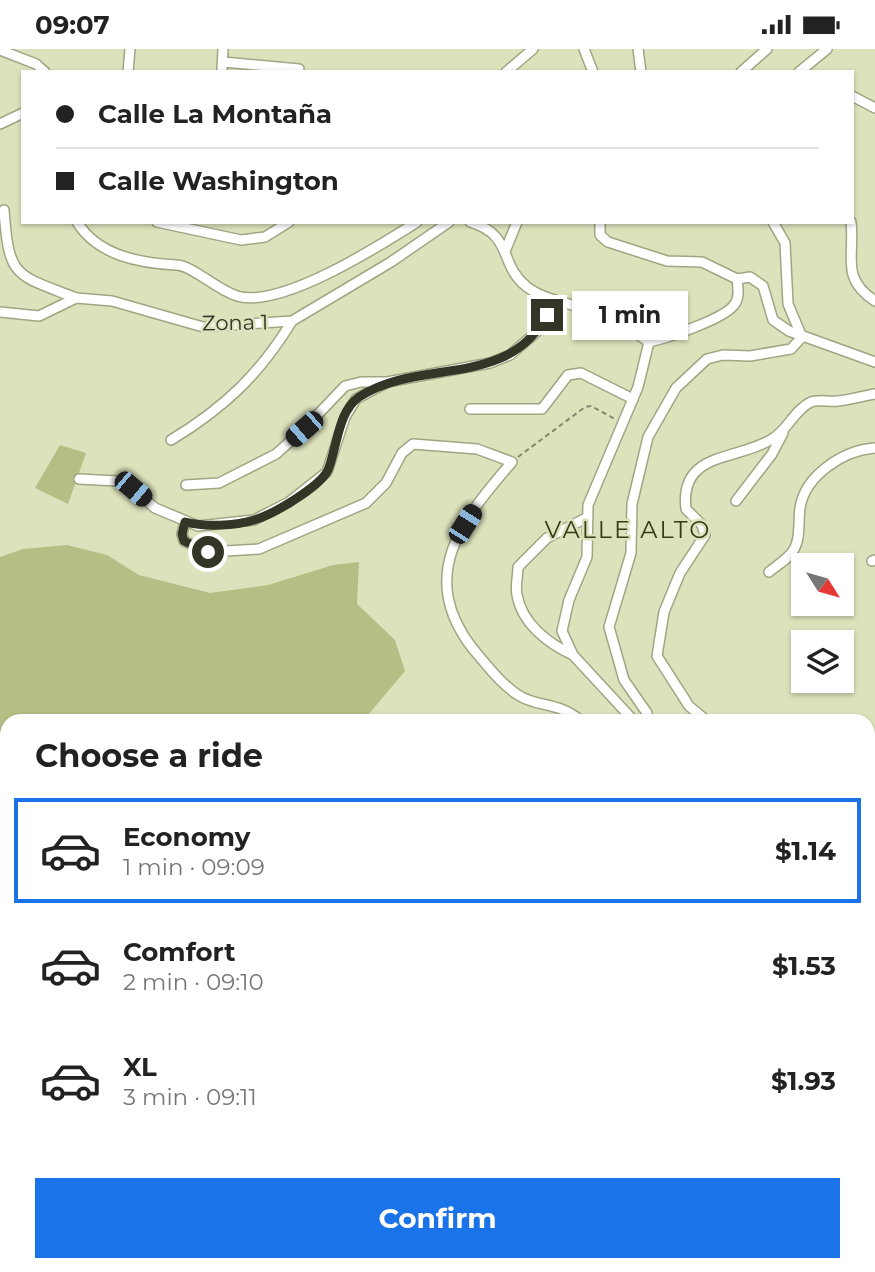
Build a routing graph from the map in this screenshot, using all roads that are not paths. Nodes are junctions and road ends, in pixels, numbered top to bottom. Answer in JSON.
{"nodes":[{"id":1,"x":130,"y":49,"type":"edge"},
{"id":2,"x":223,"y":49,"type":"edge"},
{"id":3,"x":533,"y":49,"type":"edge"},
{"id":4,"x":584,"y":49,"type":"edge"},
{"id":5,"x":638,"y":49,"type":"edge"},
{"id":6,"x":767,"y":49,"type":"edge"},
{"id":7,"x":827,"y":49,"type":"edge"},
{"id":8,"x":0,"y":50,"type":"edge"},
{"id":9,"x":299,"y":69,"type":"dead end"},
{"id":10,"x":42,"y":70,"type":"edge"},
{"id":11,"x":128,"y":70,"type":"edge"},
{"id":12,"x":508,"y":70,"type":"edge"},
{"id":13,"x":592,"y":70,"type":"edge"},
{"id":14,"x":641,"y":70,"type":"edge"},
{"id":15,"x":743,"y":70,"type":"edge"},
{"id":16,"x":801,"y":70,"type":"edge"},
{"id":17,"x":854,"y":97,"type":"edge"},
{"id":18,"x":875,"y":108,"type":"edge"},
{"id":19,"x":21,"y":114,"type":"edge"},
{"id":20,"x":0,"y":124,"type":"edge"},
{"id":21,"x":5,"y":210,"type":"dead end"},
{"id":22,"x":78,"y":224,"type":"edge"},
{"id":23,"x":166,"y":224,"type":"edge"},
{"id":24,"x":286,"y":224,"type":"edge"},
{"id":25,"x":414,"y":224,"type":"edge"},
{"id":26,"x":446,"y":224,"type":"edge"},
{"id":27,"x":477,"y":224,"type":"edge"},
{"id":28,"x":516,"y":224,"type":"edge"},
{"id":29,"x":600,"y":224,"type":"edge"},
{"id":30,"x":774,"y":224,"type":"edge"},
{"id":31,"x":850,"y":224,"type":"edge"},
{"id":32,"x":506,"y":249,"type":"junction"},
{"id":33,"x":737,"y":279,"type":"junction"},
{"id":34,"x":76,"y":298,"type":"junction"},
{"id":35,"x":554,"y":300,"type":"junction"},
{"id":36,"x":875,"y":300,"type":"edge"},
{"id":37,"x":0,"y":312,"type":"edge"},
{"id":38,"x":292,"y":321,"type":"junction"},
{"id":39,"x":802,"y":337,"type":"junction"},
{"id":40,"x":649,"y":342,"type":"junction"},
{"id":41,"x":875,"y":362,"type":"edge"},
{"id":42,"x":387,"y":382,"type":"junction"},
{"id":43,"x":875,"y":394,"type":"edge"},
{"id":44,"x":633,"y":398,"type":"junction"},
{"id":45,"x":470,"y":409,"type":"dead end"},
{"id":46,"x":783,"y":431,"type":"junction"},
{"id":47,"x":171,"y":440,"type":"dead end"},
{"id":48,"x":875,"y":448,"type":"edge"},
{"id":49,"x":79,"y":479,"type":"dead end"},
{"id":50,"x":186,"y":485,"type":"dead end"},
{"id":51,"x":736,"y":501,"type":"dead end"},
{"id":52,"x":586,"y":518,"type":"junction"},
{"id":53,"x":185,"y":522,"type":"junction"},
{"id":54,"x":768,"y":572,"type":"dead end"},
{"id":55,"x":573,"y":655,"type":"junction"},
{"id":56,"x":571,"y":714,"type":"edge"},
{"id":57,"x":628,"y":714,"type":"edge"},
{"id":58,"x":647,"y":714,"type":"edge"},
{"id":59,"x":698,"y":714,"type":"edge"}],
"edges":[{"from":1,"to":11,"type":"street"},
{"from":2,"to":9,"type":"street"},
{"from":3,"to":12,"type":"street"},
{"from":4,"to":13,"type":"street"},
{"from":5,"to":14,"type":"street"},
{"from":6,"to":15,"type":"street"},
{"from":7,"to":16,"type":"street"},
{"from":8,"to":10,"type":"street"},
{"from":17,"to":18,"type":"street"},
{"from":19,"to":20,"type":"street"},
{"from":21,"to":34,"type":"street"},
{"from":22,"to":25,"type":"street"},
{"from":23,"to":24,"type":"street"},
{"from":26,"to":38,"type":"street","name":"Zona 1"},
{"from":27,"to":32,"type":"street"},
{"from":28,"to":32,"type":"street"},
{"from":29,"to":33,"type":"street"},
{"from":30,"to":39,"type":"street"},
{"from":31,"to":36,"type":"street"},
{"from":32,"to":35,"type":"street"},
{"from":33,"to":39,"type":"street"},
{"from":33,"to":40,"type":"street"},
{"from":34,"to":37,"type":"street"},
{"from":34,"to":38,"type":"street","name":"Zona 1"},
{"from":35,"to":40,"type":"street"},
{"from":35,"to":42,"type":"street"},
{"from":38,"to":47,"type":"street"},
{"from":39,"to":41,"type":"street"},
{"from":39,"to":58,"type":"street"},
{"from":40,"to":44,"type":"street"},
{"from":42,"to":50,"type":"street"},
{"from":42,"to":53,"type":"street"},
{"from":43,"to":46,"type":"street"},
{"from":44,"to":45,"type":"street"},
{"from":44,"to":52,"type":"street"},
{"from":46,"to":51,"type":"street"},
{"from":46,"to":59,"type":"street"},
{"from":48,"to":54,"type":"street"},
{"from":49,"to":53,"type":"street"},
{"from":52,"to":55,"type":"street"},
{"from":52,"to":55,"type":"street"},
{"from":53,"to":56,"type":"street"},
{"from":55,"to":57,"type":"street"}]}
